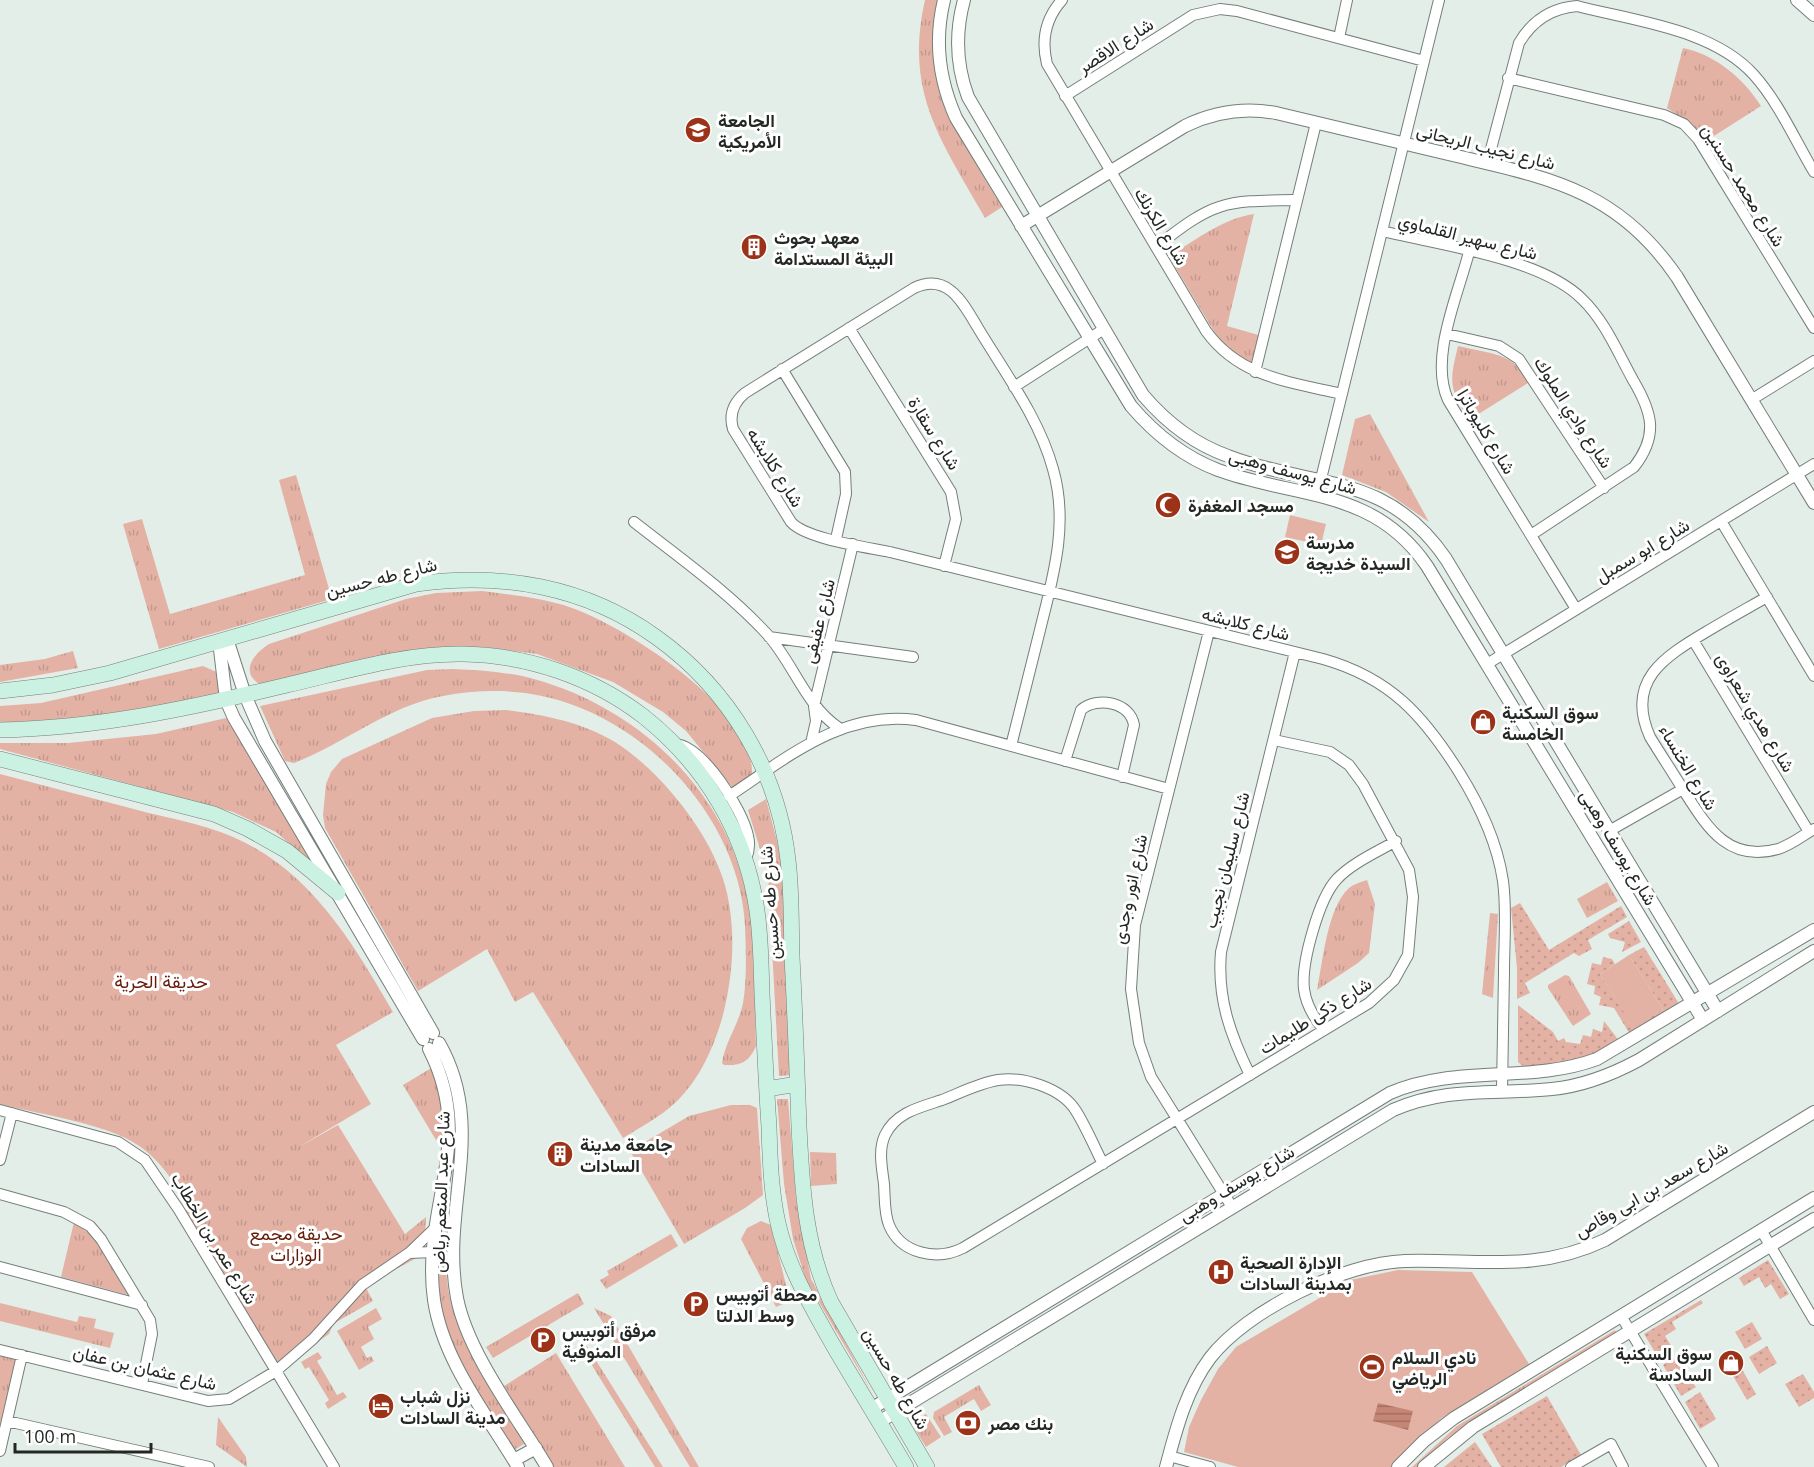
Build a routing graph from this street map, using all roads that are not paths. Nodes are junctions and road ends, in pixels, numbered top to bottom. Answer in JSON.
{"nodes":[{"id":1,"x":944,"y":0,"type":"edge"},
{"id":2,"x":963,"y":0,"type":"edge"},
{"id":3,"x":1062,"y":0,"type":"edge"},
{"id":4,"x":1347,"y":0,"type":"edge"},
{"id":5,"x":1439,"y":0,"type":"edge"},
{"id":6,"x":1797,"y":0,"type":"edge"},
{"id":7,"x":1814,"y":15,"type":"edge"},
{"id":8,"x":1339,"y":38,"type":"junction"},
{"id":9,"x":1425,"y":61,"type":"junction"},
{"id":10,"x":1508,"y":78,"type":"junction"},
{"id":11,"x":1065,"y":96,"type":"junction"},
{"id":12,"x":1316,"y":123,"type":"junction"},
{"id":13,"x":1404,"y":144,"type":"junction"},
{"id":14,"x":1487,"y":164,"type":"junction"},
{"id":15,"x":1110,"y":171,"type":"junction"},
{"id":16,"x":1814,"y":172,"type":"edge"},
{"id":17,"x":1297,"y":200,"type":"junction"},
{"id":18,"x":1037,"y":215,"type":"junction"},
{"id":19,"x":1021,"y":226,"type":"junction"},
{"id":20,"x":1382,"y":231,"type":"junction"},
{"id":21,"x":1156,"y":247,"type":"junction"},
{"id":22,"x":1469,"y":252,"type":"junction"},
{"id":23,"x":849,"y":328,"type":"junction"},
{"id":24,"x":1814,"y":328,"type":"edge"},
{"id":25,"x":1104,"y":329,"type":"junction"},
{"id":26,"x":1447,"y":334,"type":"junction"},
{"id":27,"x":1089,"y":339,"type":"junction"},
{"id":28,"x":1814,"y":360,"type":"edge"},
{"id":29,"x":782,"y":369,"type":"junction"},
{"id":30,"x":1255,"y":372,"type":"junction"},
{"id":31,"x":1014,"y":387,"type":"junction"},
{"id":32,"x":1342,"y":394,"type":"junction"},
{"id":33,"x":1751,"y":400,"type":"junction"},
{"id":34,"x":1814,"y":464,"type":"edge"},
{"id":35,"x":1797,"y":474,"type":"junction"},
{"id":36,"x":1321,"y":478,"type":"junction"},
{"id":37,"x":1604,"y":488,"type":"junction"},
{"id":38,"x":1317,"y":495,"type":"junction"},
{"id":39,"x":1814,"y":503,"type":"edge"},
{"id":40,"x":1721,"y":521,"type":"junction"},
{"id":41,"x":634,"y":522,"type":"dead end"},
{"id":42,"x":1531,"y":535,"type":"junction"},
{"id":43,"x":836,"y":539,"type":"junction"},
{"id":44,"x":854,"y":544,"type":"junction"},
{"id":45,"x":944,"y":566,"type":"junction"},
{"id":46,"x":1049,"y":592,"type":"junction"},
{"id":47,"x":1767,"y":597,"type":"junction"},
{"id":48,"x":1576,"y":609,"type":"junction"},
{"id":49,"x":1209,"y":631,"type":"junction"},
{"id":50,"x":770,"y":637,"type":"junction"},
{"id":51,"x":223,"y":640,"type":"junction"},
{"id":52,"x":1693,"y":640,"type":"junction"},
{"id":53,"x":829,"y":645,"type":"junction"},
{"id":54,"x":1295,"y":652,"type":"junction"},
{"id":55,"x":1503,"y":654,"type":"junction"},
{"id":56,"x":913,"y":657,"type":"dead end"},
{"id":57,"x":1487,"y":664,"type":"junction"},
{"id":58,"x":1814,"y":676,"type":"edge"},
{"id":59,"x":0,"y":691,"type":"edge"},
{"id":60,"x":245,"y":695,"type":"junction"},
{"id":61,"x":226,"y":700,"type":"junction"},
{"id":62,"x":814,"y":706,"type":"junction"},
{"id":63,"x":839,"y":728,"type":"junction"},
{"id":64,"x":0,"y":730,"type":"edge"},
{"id":65,"x":1274,"y":740,"type":"junction"},
{"id":66,"x":811,"y":743,"type":"junction"},
{"id":67,"x":675,"y":744,"type":"junction"},
{"id":68,"x":1011,"y":746,"type":"junction"},
{"id":69,"x":0,"y":759,"type":"edge"},
{"id":70,"x":1065,"y":761,"type":"junction"},
{"id":71,"x":765,"y":772,"type":"junction"},
{"id":72,"x":284,"y":777,"type":"junction"},
{"id":73,"x":1122,"y":777,"type":"junction"},
{"id":74,"x":272,"y":783,"type":"junction"},
{"id":75,"x":1169,"y":789,"type":"junction"},
{"id":76,"x":1683,"y":789,"type":"junction"},
{"id":77,"x":729,"y":796,"type":"junction"},
{"id":78,"x":1811,"y":830,"type":"edge"},
{"id":79,"x":1609,"y":831,"type":"junction"},
{"id":80,"x":1396,"y":841,"type":"junction"},
{"id":81,"x":746,"y":859,"type":"junction"},
{"id":82,"x":338,"y":893,"type":"junction"},
{"id":83,"x":1814,"y":930,"type":"edge"},
{"id":84,"x":1814,"y":951,"type":"edge"},
{"id":85,"x":1708,"y":994,"type":"junction"},
{"id":86,"x":1693,"y":1003,"type":"junction"},
{"id":87,"x":1718,"y":1011,"type":"junction"},
{"id":88,"x":1703,"y":1020,"type":"junction"},
{"id":89,"x":1324,"y":1030,"type":"junction"},
{"id":90,"x":431,"y":1041,"type":"junction"},
{"id":91,"x":1502,"y":1074,"type":"junction"},
{"id":92,"x":1250,"y":1075,"type":"junction"},
{"id":93,"x":797,"y":1084,"type":"junction"},
{"id":94,"x":767,"y":1089,"type":"junction"},
{"id":95,"x":1502,"y":1090,"type":"junction"},
{"id":96,"x":0,"y":1110,"type":"edge"},
{"id":97,"x":1814,"y":1112,"type":"edge"},
{"id":98,"x":12,"y":1113,"type":"junction"},
{"id":99,"x":1177,"y":1119,"type":"junction"},
{"id":100,"x":0,"y":1160,"type":"edge"},
{"id":101,"x":1102,"y":1164,"type":"junction"},
{"id":102,"x":441,"y":1192,"type":"junction"},
{"id":103,"x":0,"y":1194,"type":"edge"},
{"id":104,"x":457,"y":1194,"type":"junction"},
{"id":105,"x":1223,"y":1194,"type":"junction"},
{"id":106,"x":1814,"y":1198,"type":"edge"},
{"id":107,"x":1232,"y":1207,"type":"junction"},
{"id":108,"x":1814,"y":1219,"type":"edge"},
{"id":109,"x":436,"y":1227,"type":"junction"},
{"id":110,"x":1761,"y":1230,"type":"junction"},
{"id":111,"x":1770,"y":1246,"type":"junction"},
{"id":112,"x":408,"y":1252,"type":"junction"},
{"id":113,"x":433,"y":1252,"type":"junction"},
{"id":114,"x":0,"y":1267,"type":"edge"},
{"id":115,"x":142,"y":1305,"type":"junction"},
{"id":116,"x":1621,"y":1316,"type":"junction"},
{"id":117,"x":1814,"y":1320,"type":"edge"},
{"id":118,"x":1630,"y":1331,"type":"junction"},
{"id":119,"x":0,"y":1350,"type":"edge"},
{"id":120,"x":22,"y":1355,"type":"junction"},
{"id":121,"x":276,"y":1371,"type":"junction"},
{"id":122,"x":142,"y":1384,"type":"junction"},
{"id":123,"x":890,"y":1406,"type":"junction"},
{"id":124,"x":875,"y":1416,"type":"junction"},
{"id":125,"x":7,"y":1421,"type":"junction"},
{"id":126,"x":536,"y":1448,"type":"junction"},
{"id":127,"x":0,"y":1451,"type":"edge"},
{"id":128,"x":1167,"y":1461,"type":"edge"},
{"id":129,"x":516,"y":1464,"type":"edge"},
{"id":130,"x":209,"y":1467,"type":"edge"},
{"id":131,"x":334,"y":1467,"type":"edge"},
{"id":132,"x":548,"y":1467,"type":"edge"},
{"id":133,"x":906,"y":1467,"type":"edge"},
{"id":134,"x":927,"y":1467,"type":"edge"},
{"id":135,"x":1210,"y":1467,"type":"edge"},
{"id":136,"x":1398,"y":1467,"type":"edge"},
{"id":137,"x":1424,"y":1467,"type":"edge"},
{"id":138,"x":1572,"y":1467,"type":"edge"},
{"id":139,"x":1623,"y":1467,"type":"edge"},
{"id":140,"x":1713,"y":1467,"type":"edge"}],
"edges":[{"from":1,"to":19,"type":"street","name":"شارع يوسف وهبى"},
{"from":2,"to":18,"type":"street","name":"شارع يوسف وهبى"},
{"from":3,"to":11,"type":"street","name":"شارع الكرنك"},
{"from":4,"to":8,"type":"street"},
{"from":5,"to":9,"type":"street"},
{"from":6,"to":7,"type":"street"},
{"from":8,"to":9,"type":"street","name":"شارع الاقصر"},
{"from":8,"to":11,"type":"street","name":"شارع الاقصر"},
{"from":9,"to":13,"type":"street"},
{"from":10,"to":14,"type":"street"},
{"from":10,"to":16,"type":"street"},
{"from":10,"to":24,"type":"street","name":"شارع محمد حسنين"},
{"from":11,"to":15,"type":"street","name":"شارع الكرنك"},
{"from":12,"to":13,"type":"street","name":"شارع نجيب الريحانى"},
{"from":12,"to":15,"type":"street","name":"شارع نجيب الريحانى"},
{"from":12,"to":17,"type":"street"},
{"from":13,"to":14,"type":"street","name":"شارع نجيب الريحانى"},
{"from":13,"to":20,"type":"street"},
{"from":14,"to":33,"type":"street","name":"شارع نجيب الريحانى"},
{"from":15,"to":18,"type":"street","name":"شارع نجيب الريحانى"},
{"from":15,"to":21,"type":"street","name":"شارع الكرنك"},
{"from":17,"to":21,"type":"street"},
{"from":17,"to":30,"type":"street"},
{"from":18,"to":19,"type":"street","name":"شارع نجيب الريحانى"},
{"from":18,"to":25,"type":"street","name":"شارع يوسف وهبى"},
{"from":19,"to":27,"type":"street","name":"شارع يوسف وهبى"},
{"from":20,"to":22,"type":"street","name":"شارع سهير القلماوي"},
{"from":20,"to":32,"type":"street"},
{"from":21,"to":30,"type":"street","name":"شارع الكرنك"},
{"from":22,"to":26,"type":"street","name":"شارع كليوباترا"},
{"from":22,"to":37,"type":"street","name":"شارع سهير القلماوي"},
{"from":23,"to":29,"type":"street"},
{"from":23,"to":31,"type":"street"},
{"from":23,"to":45,"type":"street","name":"شارع سقارة"},
{"from":25,"to":27,"type":"street"},
{"from":25,"to":36,"type":"street","name":"شارع يوسف وهبى"},
{"from":26,"to":37,"type":"street","name":"شارع وادي الملوك"},
{"from":26,"to":42,"type":"street","name":"شارع كليوباترا"},
{"from":27,"to":31,"type":"street"},
{"from":27,"to":38,"type":"street","name":"شارع يوسف وهبى"},
{"from":28,"to":33,"type":"street"},
{"from":29,"to":43,"type":"street"},
{"from":29,"to":43,"type":"street","name":"شارع كلابشه"},
{"from":30,"to":32,"type":"street","name":"شارع الكرنك"},
{"from":31,"to":46,"type":"street"},
{"from":32,"to":36,"type":"street"},
{"from":33,"to":35,"type":"street","name":"شارع نجيب الريحانى"},
{"from":34,"to":35,"type":"street","name":"شارع ابو سمبل"},
{"from":35,"to":39,"type":"street","name":"شارع نجيب الريحانى"},
{"from":35,"to":40,"type":"street","name":"شارع ابو سمبل"},
{"from":36,"to":38,"type":"street"},
{"from":36,"to":55,"type":"street","name":"شارع يوسف وهبى"},
{"from":37,"to":42,"type":"street","name":"شارع سهير القلماوي"},
{"from":38,"to":57,"type":"street","name":"شارع يوسف وهبى"},
{"from":40,"to":47,"type":"street"},
{"from":40,"to":48,"type":"street","name":"شارع ابو سمبل"},
{"from":41,"to":50,"type":"street"},
{"from":42,"to":48,"type":"street","name":"شارع كليوباترا"},
{"from":43,"to":44,"type":"street","name":"شارع كلابشه"},
{"from":44,"to":45,"type":"street","name":"شارع كلابشه"},
{"from":44,"to":53,"type":"street","name":"شارع عفيفى"},
{"from":45,"to":46,"type":"street","name":"شارع كلابشه"},
{"from":46,"to":49,"type":"street","name":"شارع كلابشه"},
{"from":46,"to":68,"type":"street"},
{"from":47,"to":52,"type":"street","name":"شارع الخنساء"},
{"from":47,"to":58,"type":"street"},
{"from":48,"to":55,"type":"street","name":"شارع ابو سمبل"},
{"from":49,"to":54,"type":"street","name":"شارع كلابشه"},
{"from":49,"to":75,"type":"street","name":"شارع انور وجدى"},
{"from":50,"to":53,"type":"street"},
{"from":50,"to":62,"type":"street"},
{"from":51,"to":59,"type":"main road","name":"شارع طه حسين"},
{"from":51,"to":60,"type":"street","name":"شارع عبد المنعم رياض"},
{"from":51,"to":61,"type":"street","name":"شارع عبد المنعم رياض"},
{"from":51,"to":71,"type":"main road","name":"شارع طه حسين"},
{"from":52,"to":76,"type":"street","name":"شارع الخنساء"},
{"from":52,"to":78,"type":"street","name":"شارع هدي شعراوى"},
{"from":53,"to":56,"type":"street"},
{"from":53,"to":62,"type":"street","name":"شارع عفيفى"},
{"from":54,"to":65,"type":"street","name":"شارع سليمان نجيب"},
{"from":54,"to":91,"type":"street","name":"شارع كلابشه"},
{"from":55,"to":57,"type":"street","name":"شارع ابو سمبل"},
{"from":55,"to":79,"type":"street","name":"شارع يوسف وهبى"},
{"from":57,"to":86,"type":"street","name":"شارع يوسف وهبى"},
{"from":60,"to":61,"type":"main road","name":"شارع طه حسين"},
{"from":60,"to":67,"type":"main road","name":"شارع طه حسين"},
{"from":60,"to":72,"type":"street","name":"شارع عبد المنعم رياض"},
{"from":61,"to":64,"type":"main road","name":"شارع طه حسين"},
{"from":61,"to":74,"type":"street","name":"شارع عبد المنعم رياض"},
{"from":62,"to":63,"type":"street"},
{"from":62,"to":66,"type":"street","name":"شارع عفيفى"},
{"from":63,"to":66,"type":"street"},
{"from":63,"to":68,"type":"street"},
{"from":65,"to":80,"type":"street","name":"شارع ذكى طليمات"},
{"from":65,"to":92,"type":"street","name":"شارع سليمان نجيب"},
{"from":66,"to":71,"type":"street"},
{"from":67,"to":77,"type":"street"},
{"from":67,"to":81,"type":"main road","name":"شارع طه حسين"},
{"from":68,"to":70,"type":"street"},
{"from":69,"to":82,"type":"main road"},
{"from":70,"to":73,"type":"street"},
{"from":70,"to":73,"type":"street"},
{"from":71,"to":77,"type":"street"},
{"from":71,"to":93,"type":"main road","name":"شارع طه حسين"},
{"from":72,"to":74,"type":"street"},
{"from":72,"to":90,"type":"street","name":"شارع عبد المنعم رياض"},
{"from":73,"to":75,"type":"street"},
{"from":74,"to":82,"type":"street","name":"شارع عبد المنعم رياض"},
{"from":75,"to":99,"type":"street","name":"شارع انور وجدى"},
{"from":76,"to":78,"type":"street","name":"شارع الخنساء"},
{"from":76,"to":79,"type":"street"},
{"from":77,"to":81,"type":"street"},
{"from":79,"to":85,"type":"street","name":"شارع يوسف وهبى"},
{"from":80,"to":89,"type":"street","name":"شارع ذكى طليمات"},
{"from":80,"to":89,"type":"street"},
{"from":81,"to":94,"type":"main road","name":"شارع طه حسين"},
{"from":82,"to":90,"type":"street","name":"شارع عبد المنعم رياض"},
{"from":83,"to":85,"type":"street","name":"شارع يوسف وهبى"},
{"from":84,"to":87,"type":"street","name":"شارع يوسف وهبى"},
{"from":85,"to":86,"type":"street","name":"شارع يوسف وهبى"},
{"from":85,"to":87,"type":"street","name":"شارع يوسف وهبى"},
{"from":86,"to":88,"type":"street","name":"شارع يوسف وهبى"},
{"from":86,"to":91,"type":"street","name":"شارع يوسف وهبى"},
{"from":87,"to":88,"type":"street","name":"شارع يوسف وهبى"},
{"from":88,"to":95,"type":"street","name":"شارع يوسف وهبى"},
{"from":89,"to":92,"type":"street","name":"شارع ذكى طليمات"},
{"from":90,"to":102,"type":"street","name":"شارع عبد المنعم رياض"},
{"from":90,"to":104,"type":"street","name":"شارع عبد المنعم رياض"},
{"from":91,"to":95,"type":"street","name":"شارع كلابشه"},
{"from":91,"to":105,"type":"street","name":"شارع يوسف وهبى"},
{"from":92,"to":99,"type":"street","name":"شارع ذكى طليمات"},
{"from":93,"to":94,"type":"main road"},
{"from":93,"to":123,"type":"main road","name":"شارع طه حسين"},
{"from":94,"to":124,"type":"main road","name":"شارع طه حسين"},
{"from":95,"to":107,"type":"street","name":"شارع يوسف وهبى"},
{"from":96,"to":98,"type":"street","name":"شارع عمر بن الخطاب"},
{"from":97,"to":128,"type":"street","name":"شارع سعد بن ابى وقاص"},
{"from":98,"to":100,"type":"street"},
{"from":98,"to":121,"type":"street","name":"شارع عمر بن الخطاب"},
{"from":99,"to":101,"type":"street","name":"شارع ذكى طليمات"},
{"from":99,"to":105,"type":"street","name":"شارع انور وجدى"},
{"from":101,"to":101,"type":"street","name":"شارع ذكى طليمات"},
{"from":102,"to":104,"type":"street"},
{"from":102,"to":109,"type":"street","name":"شارع عبد المنعم رياض"},
{"from":103,"to":115,"type":"street"},
{"from":104,"to":126,"type":"street","name":"شارع عبد المنعم رياض"},
{"from":105,"to":107,"type":"street","name":"شارع انور وجدى"},
{"from":105,"to":123,"type":"street","name":"شارع يوسف وهبى"},
{"from":106,"to":110,"type":"street"},
{"from":107,"to":123,"type":"street","name":"شارع يوسف وهبى"},
{"from":108,"to":111,"type":"street"},
{"from":109,"to":112,"type":"street","name":"شارع عثمان بن عفان"},
{"from":109,"to":113,"type":"street","name":"شارع عبد المنعم رياض"},
{"from":110,"to":111,"type":"street"},
{"from":110,"to":116,"type":"street"},
{"from":111,"to":117,"type":"street"},
{"from":111,"to":118,"type":"street"},
{"from":112,"to":113,"type":"street"},
{"from":112,"to":121,"type":"street","name":"شارع عثمان بن عفان"},
{"from":113,"to":129,"type":"street","name":"شارع عبد المنعم رياض"},
{"from":114,"to":115,"type":"street"},
{"from":115,"to":122,"type":"street"},
{"from":116,"to":118,"type":"street"},
{"from":116,"to":136,"type":"street"},
{"from":118,"to":137,"type":"street"},
{"from":118,"to":140,"type":"street"},
{"from":119,"to":120,"type":"street","name":"شارع عثمان بن عفان"},
{"from":120,"to":122,"type":"street","name":"شارع عثمان بن عفان"},
{"from":120,"to":125,"type":"street"},
{"from":121,"to":122,"type":"street","name":"شارع عثمان بن عفان"},
{"from":121,"to":131,"type":"street","name":"شارع عمر بن الخطاب"},
{"from":123,"to":124,"type":"street","name":"شارع يوسف وهبى"},
{"from":123,"to":134,"type":"main road","name":"شارع طه حسين"},
{"from":124,"to":133,"type":"main road","name":"شارع طه حسين"},
{"from":125,"to":127,"type":"street"},
{"from":125,"to":130,"type":"street"},
{"from":126,"to":129,"type":"street"},
{"from":126,"to":132,"type":"street","name":"شارع عبد المنعم رياض"},
{"from":128,"to":135,"type":"street"},
{"from":138,"to":139,"type":"street"}]}
